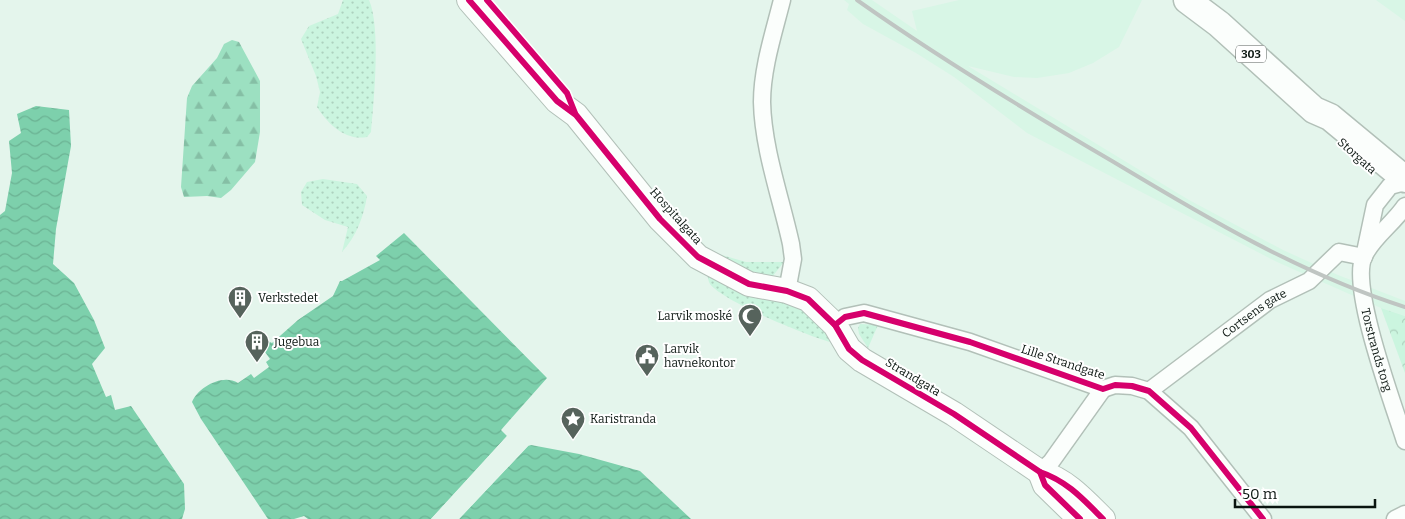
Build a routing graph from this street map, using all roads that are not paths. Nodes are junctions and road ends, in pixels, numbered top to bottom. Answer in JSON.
{"nodes":[{"id":1,"x":469,"y":0,"type":"edge"},
{"id":2,"x":487,"y":0,"type":"edge"},
{"id":3,"x":782,"y":0,"type":"edge"},
{"id":4,"x":1187,"y":0,"type":"edge"},
{"id":5,"x":576,"y":115,"type":"junction"},
{"id":6,"x":1402,"y":186,"type":"edge"},
{"id":7,"x":1364,"y":257,"type":"junction"},
{"id":8,"x":787,"y":291,"type":"junction"},
{"id":9,"x":836,"y":325,"type":"junction"},
{"id":10,"x":1103,"y":389,"type":"junction"},
{"id":11,"x":1149,"y":391,"type":"junction"},
{"id":12,"x":1405,"y":441,"type":"edge"},
{"id":13,"x":1040,"y":472,"type":"junction"},
{"id":14,"x":1405,"y":514,"type":"edge"},
{"id":15,"x":1086,"y":516,"type":"edge"},
{"id":16,"x":1263,"y":519,"type":"edge"},
{"id":17,"x":1395,"y":519,"type":"edge"}],
"edges":[{"from":1,"to":5,"type":"main road","name":"Hospitalgata"},
{"from":2,"to":5,"type":"main road","name":"Hospitalgata"},
{"from":3,"to":8,"type":"street"},
{"from":4,"to":6,"type":"main road","name":"Storgata","number":"303"},
{"from":5,"to":8,"type":"main road","name":"Hospitalgata"},
{"from":6,"to":7,"type":"street"},
{"from":6,"to":7,"type":"street","name":"Torstrands torg"},
{"from":7,"to":11,"type":"street","name":"Cortsens gate"},
{"from":7,"to":12,"type":"street","name":"Torstrands torg"},
{"from":8,"to":9,"type":"main road","name":"Strandgata"},
{"from":9,"to":10,"type":"street","name":"Lille Strandgate"},
{"from":9,"to":13,"type":"main road","name":"Strandgata"},
{"from":10,"to":11,"type":"street","name":"Lille Strandgate"},
{"from":10,"to":13,"type":"street"},
{"from":11,"to":16,"type":"street","name":"Lille Strandgate"},
{"from":13,"to":15,"type":"main road","name":"Strandgata"},
{"from":14,"to":17,"type":"street"}]}
